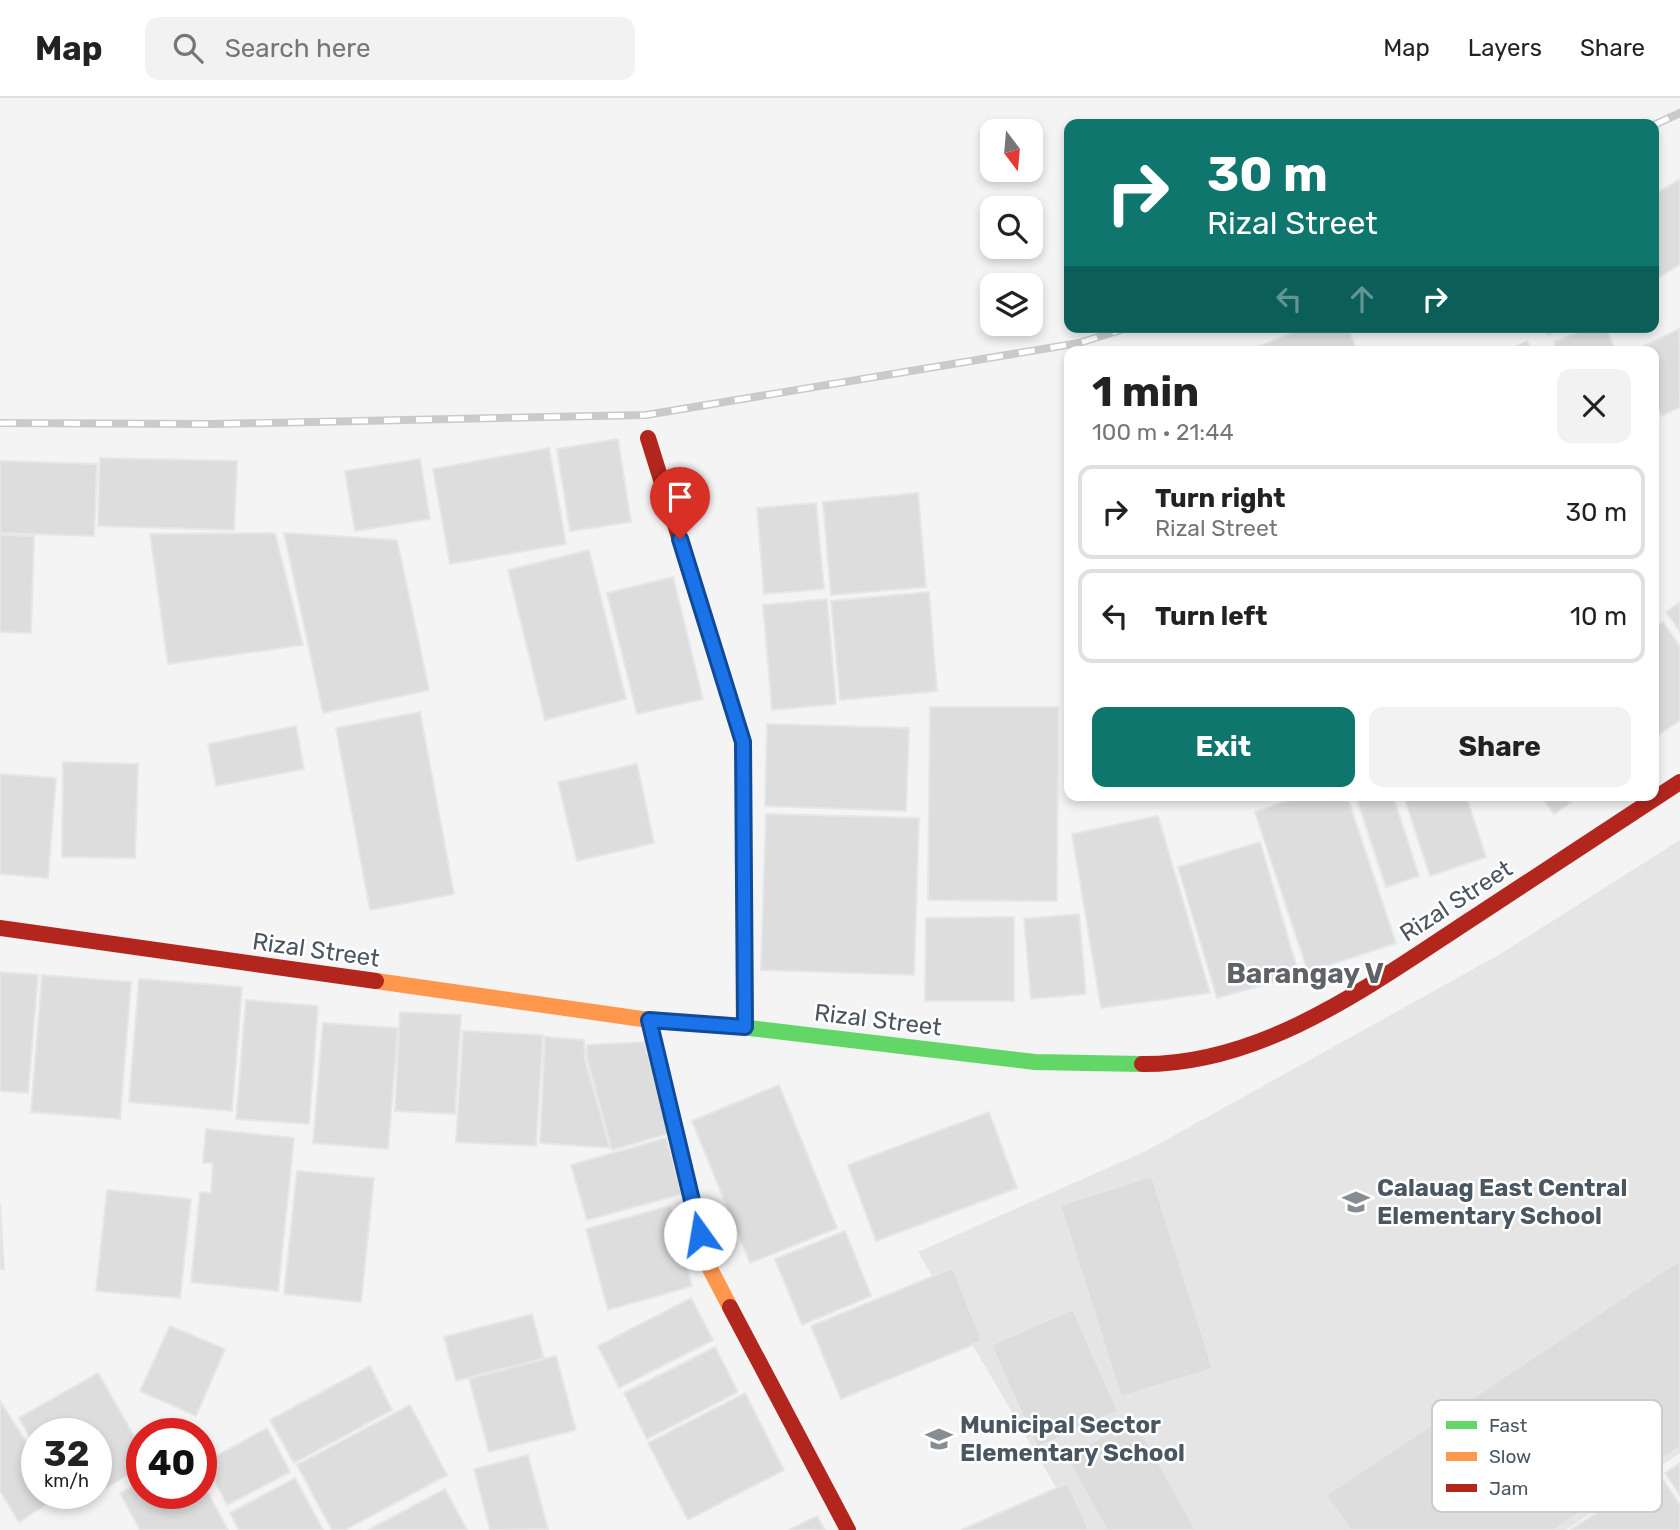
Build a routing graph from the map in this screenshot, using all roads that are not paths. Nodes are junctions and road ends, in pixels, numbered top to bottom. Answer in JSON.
{"nodes":[{"id":1,"x":648,"y":438,"type":"dead end"},
{"id":2,"x":1680,"y":782,"type":"edge"},
{"id":3,"x":1659,"y":796,"type":"edge"},
{"id":4,"x":1651,"y":801,"type":"edge"},
{"id":5,"x":0,"y":928,"type":"edge"},
{"id":6,"x":649,"y":1020,"type":"junction"},
{"id":7,"x":745,"y":1027,"type":"junction"},
{"id":8,"x":848,"y":1530,"type":"edge"}],
"edges":[{"from":1,"to":7,"type":"street"},
{"from":2,"to":3,"type":"street","name":"Rizal Street"},
{"from":4,"to":7,"type":"street","name":"Rizal Street"},
{"from":5,"to":6,"type":"street","name":"Rizal Street"},
{"from":6,"to":7,"type":"street","name":"Rizal Street"},
{"from":6,"to":8,"type":"street"}]}
